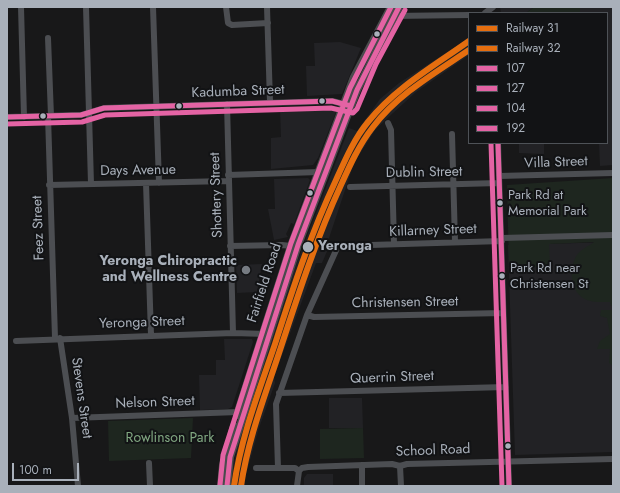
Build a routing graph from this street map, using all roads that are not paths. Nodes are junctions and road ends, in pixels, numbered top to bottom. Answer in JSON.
{"nodes":[{"id":1,"x":20,"y":7,"type":"edge"},
{"id":2,"x":86,"y":7,"type":"edge"},
{"id":3,"x":153,"y":7,"type":"edge"},
{"id":4,"x":226,"y":7,"type":"edge"},
{"id":5,"x":267,"y":7,"type":"edge"},
{"id":6,"x":399,"y":7,"type":"edge"},
{"id":7,"x":391,"y":13,"type":"edge"},
{"id":8,"x":468,"y":15,"type":"edge"},
{"id":9,"x":268,"y":23,"type":"junction"},
{"id":10,"x":48,"y":38,"type":"dead end"},
{"id":11,"x":270,"y":102,"type":"junction"},
{"id":12,"x":227,"y":104,"type":"junction"},
{"id":13,"x":348,"y":105,"type":"junction"},
{"id":14,"x":156,"y":107,"type":"junction"},
{"id":15,"x":89,"y":113,"type":"junction"},
{"id":16,"x":49,"y":116,"type":"junction"},
{"id":17,"x":7,"y":117,"type":"edge"},
{"id":18,"x":24,"y":117,"type":"junction"},
{"id":19,"x":388,"y":123,"type":"dead end"},
{"id":20,"x":452,"y":134,"type":"dead end"},
{"id":21,"x":498,"y":144,"type":"edge"},
{"id":22,"x":319,"y":172,"type":"junction"},
{"id":23,"x":613,"y":173,"type":"edge"},
{"id":24,"x":228,"y":178,"type":"junction"},
{"id":25,"x":499,"y":180,"type":"junction"},
{"id":26,"x":159,"y":182,"type":"junction"},
{"id":27,"x":146,"y":183,"type":"junction"},
{"id":28,"x":91,"y":184,"type":"junction"},
{"id":29,"x":453,"y":184,"type":"junction"},
{"id":30,"x":49,"y":185,"type":"junction"},
{"id":31,"x":393,"y":186,"type":"junction"},
{"id":32,"x":350,"y":187,"type":"dead end"},
{"id":33,"x":613,"y":235,"type":"edge"},
{"id":34,"x":502,"y":240,"type":"junction"},
{"id":35,"x":455,"y":242,"type":"junction"},
{"id":36,"x":394,"y":244,"type":"junction"},
{"id":37,"x":230,"y":246,"type":"junction"},
{"id":38,"x":291,"y":246,"type":"junction"},
{"id":39,"x":503,"y":312,"type":"junction"},
{"id":40,"x":306,"y":316,"type":"junction"},
{"id":41,"x":233,"y":333,"type":"junction"},
{"id":42,"x":266,"y":334,"type":"junction"},
{"id":43,"x":151,"y":335,"type":"junction"},
{"id":44,"x":58,"y":338,"type":"junction"},
{"id":45,"x":16,"y":341,"type":"dead end"},
{"id":46,"x":506,"y":387,"type":"junction"},
{"id":47,"x":279,"y":393,"type":"junction"},
{"id":48,"x":238,"y":412,"type":"junction"},
{"id":49,"x":72,"y":418,"type":"junction"},
{"id":50,"x":613,"y":459,"type":"edge"},
{"id":51,"x":508,"y":461,"type":"junction"},
{"id":52,"x":149,"y":463,"type":"dead end"},
{"id":53,"x":362,"y":465,"type":"junction"},
{"id":54,"x":400,"y":466,"type":"junction"},
{"id":55,"x":256,"y":468,"type":"dead end"},
{"id":56,"x":278,"y":468,"type":"junction"},
{"id":57,"x":299,"y":471,"type":"junction"},
{"id":58,"x":78,"y":486,"type":"edge"},
{"id":59,"x":150,"y":486,"type":"edge"},
{"id":60,"x":221,"y":486,"type":"edge"},
{"id":61,"x":227,"y":486,"type":"edge"},
{"id":62,"x":297,"y":486,"type":"edge"},
{"id":63,"x":362,"y":486,"type":"edge"},
{"id":64,"x":400,"y":486,"type":"edge"},
{"id":65,"x":509,"y":486,"type":"edge"}],
"edges":[{"from":1,"to":18,"type":"street"},
{"from":2,"to":15,"type":"street"},
{"from":3,"to":14,"type":"street"},
{"from":4,"to":9,"type":"street"},
{"from":5,"to":9,"type":"street"},
{"from":6,"to":7,"type":"main road","name":"Fairfield Road"},
{"from":7,"to":8,"type":"street"},
{"from":7,"to":13,"type":"main road","name":"Fairfield Road"},
{"from":9,"to":11,"type":"street"},
{"from":10,"to":16,"type":"street","name":"Feez Street"},
{"from":11,"to":12,"type":"street","name":"Kadumba Street"},
{"from":11,"to":13,"type":"street","name":"Kadumba Street"},
{"from":12,"to":14,"type":"street","name":"Kadumba Street"},
{"from":12,"to":24,"type":"street","name":"Shottery Street"},
{"from":13,"to":22,"type":"main road","name":"Fairfield Road"},
{"from":13,"to":42,"type":"main road","name":"Fairfield Road"},
{"from":14,"to":15,"type":"street","name":"Kadumba Street"},
{"from":14,"to":26,"type":"street"},
{"from":15,"to":16,"type":"street","name":"Kadumba Street"},
{"from":15,"to":28,"type":"street"},
{"from":16,"to":18,"type":"street","name":"Kadumba Street"},
{"from":16,"to":30,"type":"street","name":"Feez Street"},
{"from":17,"to":18,"type":"street","name":"Kadumba Street"},
{"from":19,"to":31,"type":"street"},
{"from":20,"to":29,"type":"street"},
{"from":21,"to":25,"type":"street"},
{"from":22,"to":24,"type":"street","name":"Days Avenue"},
{"from":22,"to":38,"type":"main road","name":"Fairfield Road"},
{"from":23,"to":25,"type":"street","name":"Villa Street"},
{"from":24,"to":26,"type":"street","name":"Days Avenue"},
{"from":24,"to":37,"type":"street","name":"Shottery Street"},
{"from":25,"to":29,"type":"street","name":"Dublin Street"},
{"from":25,"to":34,"type":"street"},
{"from":26,"to":27,"type":"street","name":"Days Avenue"},
{"from":27,"to":28,"type":"street","name":"Days Avenue"},
{"from":27,"to":43,"type":"street"},
{"from":28,"to":30,"type":"street","name":"Days Avenue"},
{"from":29,"to":31,"type":"street","name":"Dublin Street"},
{"from":29,"to":35,"type":"street"},
{"from":30,"to":44,"type":"street","name":"Feez Street"},
{"from":31,"to":32,"type":"street","name":"Dublin Street"},
{"from":31,"to":36,"type":"street"},
{"from":33,"to":34,"type":"street","name":"Killarney Street"},
{"from":34,"to":35,"type":"street","name":"Killarney Street"},
{"from":34,"to":39,"type":"street"},
{"from":35,"to":36,"type":"street","name":"Killarney Street"},
{"from":36,"to":40,"type":"street","name":"Killarney Street"},
{"from":37,"to":38,"type":"street"},
{"from":37,"to":41,"type":"street","name":"Shottery Street"},
{"from":38,"to":42,"type":"main road","name":"Fairfield Road"},
{"from":39,"to":40,"type":"street","name":"Christensen Street"},
{"from":39,"to":46,"type":"street"},
{"from":40,"to":47,"type":"street"},
{"from":41,"to":42,"type":"street","name":"Yeronga Street"},
{"from":41,"to":43,"type":"street","name":"Yeronga Street"},
{"from":42,"to":48,"type":"main road","name":"Fairfield Road"},
{"from":42,"to":61,"type":"main road","name":"Fairfield Road"},
{"from":43,"to":44,"type":"street","name":"Yeronga Street"},
{"from":44,"to":45,"type":"street","name":"Yeronga Street"},
{"from":44,"to":49,"type":"street","name":"Stevens Street"},
{"from":46,"to":47,"type":"street","name":"Querrin Street"},
{"from":46,"to":51,"type":"street"},
{"from":47,"to":56,"type":"street"},
{"from":48,"to":49,"type":"street","name":"Nelson Street"},
{"from":48,"to":60,"type":"main road","name":"Fairfield Road"},
{"from":49,"to":58,"type":"street","name":"Stevens Street"},
{"from":50,"to":51,"type":"street","name":"School Road"},
{"from":51,"to":54,"type":"street","name":"School Road"},
{"from":51,"to":65,"type":"street"},
{"from":52,"to":59,"type":"street"},
{"from":53,"to":54,"type":"street","name":"School Road"},
{"from":53,"to":57,"type":"street","name":"School Road"},
{"from":53,"to":63,"type":"street"},
{"from":54,"to":64,"type":"street"},
{"from":55,"to":56,"type":"street","name":"School Road"},
{"from":56,"to":57,"type":"street","name":"School Road"},
{"from":57,"to":62,"type":"street"}]}
